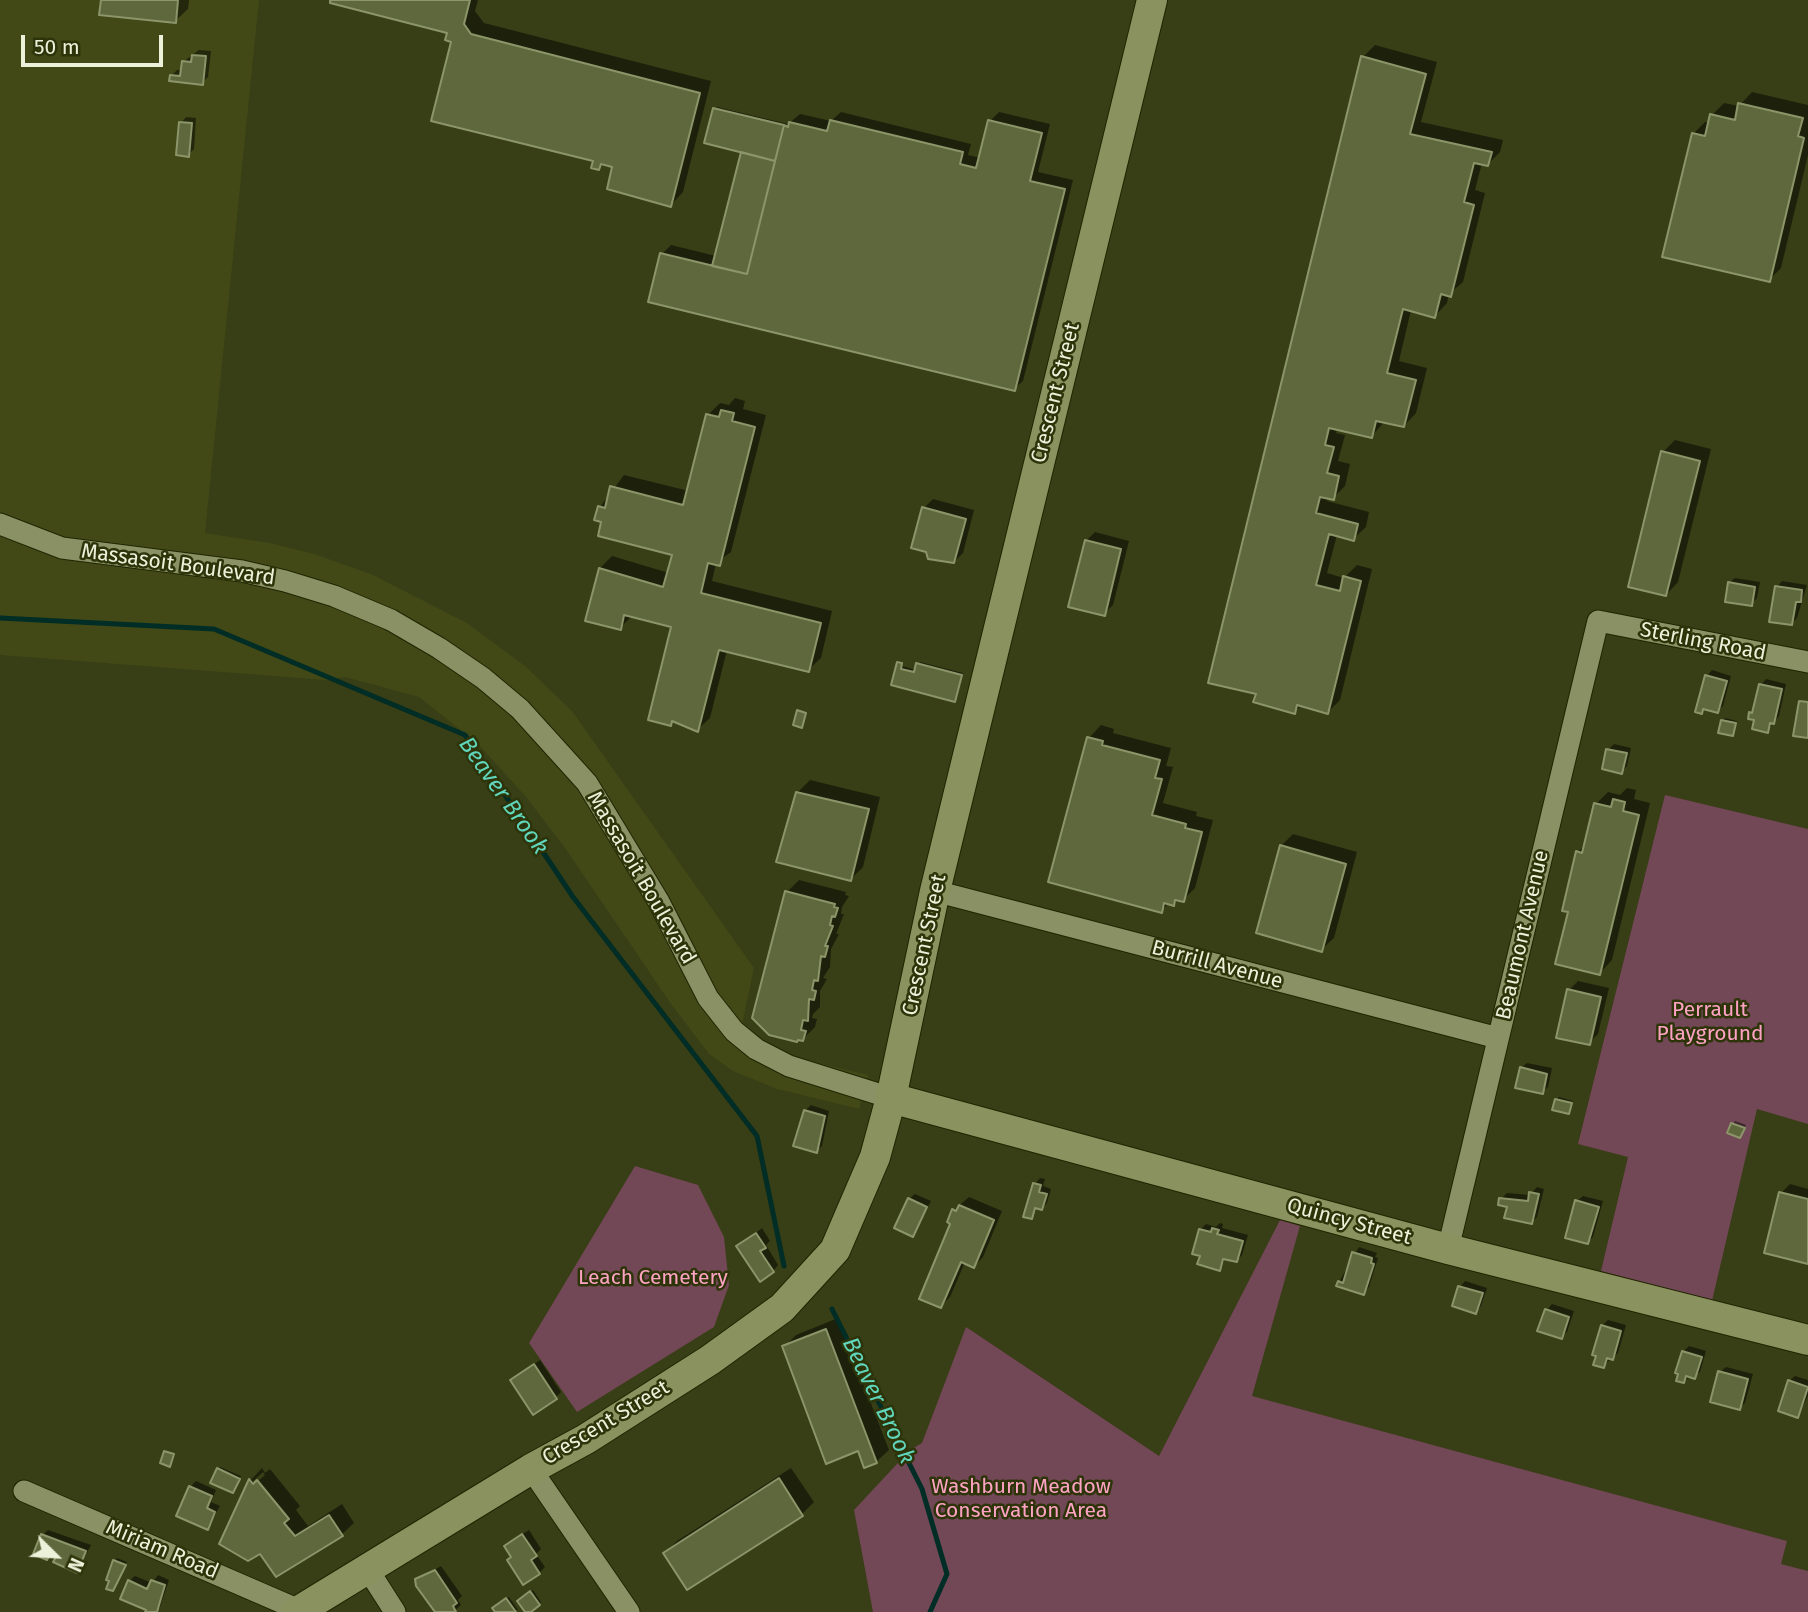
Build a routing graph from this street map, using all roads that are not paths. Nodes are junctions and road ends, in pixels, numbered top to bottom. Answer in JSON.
{"nodes":[{"id":1,"x":1152,"y":0,"type":"edge"},
{"id":2,"x":0,"y":524,"type":"edge"},
{"id":3,"x":1598,"y":621,"type":"joint"},
{"id":4,"x":1808,"y":662,"type":"edge"},
{"id":5,"x":935,"y":891,"type":"junction"},
{"id":6,"x":1498,"y":1038,"type":"junction"},
{"id":7,"x":891,"y":1098,"type":"junction"},
{"id":8,"x":1448,"y":1249,"type":"junction"},
{"id":9,"x":1808,"y":1340,"type":"edge"},
{"id":10,"x":531,"y":1469,"type":"junction"},
{"id":11,"x":24,"y":1491,"type":"dead end"},
{"id":12,"x":367,"y":1568,"type":"junction"},
{"id":13,"x":298,"y":1611,"type":"edge"},
{"id":14,"x":395,"y":1612,"type":"edge"},
{"id":15,"x":629,"y":1612,"type":"edge"}],
"edges":[{"from":1,"to":5,"type":"main road","name":"Crescent Street"},
{"from":2,"to":7,"type":"street","name":"Massasoit Boulevard"},
{"from":3,"to":4,"type":"street","name":"Sterling Road"},
{"from":3,"to":6,"type":"street","name":"Beaumont Avenue"},
{"from":5,"to":6,"type":"street","name":"Burrill Avenue"},
{"from":5,"to":7,"type":"main road","name":"Crescent Street"},
{"from":6,"to":8,"type":"street","name":"Beaumont Avenue"},
{"from":7,"to":8,"type":"main road","name":"Quincy Street"},
{"from":7,"to":10,"type":"main road","name":"Crescent Street"},
{"from":8,"to":9,"type":"main road","name":"Quincy Street"},
{"from":10,"to":12,"type":"main road","name":"Crescent Street"},
{"from":10,"to":15,"type":"street"},
{"from":11,"to":13,"type":"street","name":"Miriam Road"},
{"from":12,"to":13,"type":"main road","name":"Crescent Street"},
{"from":12,"to":14,"type":"street"}]}
